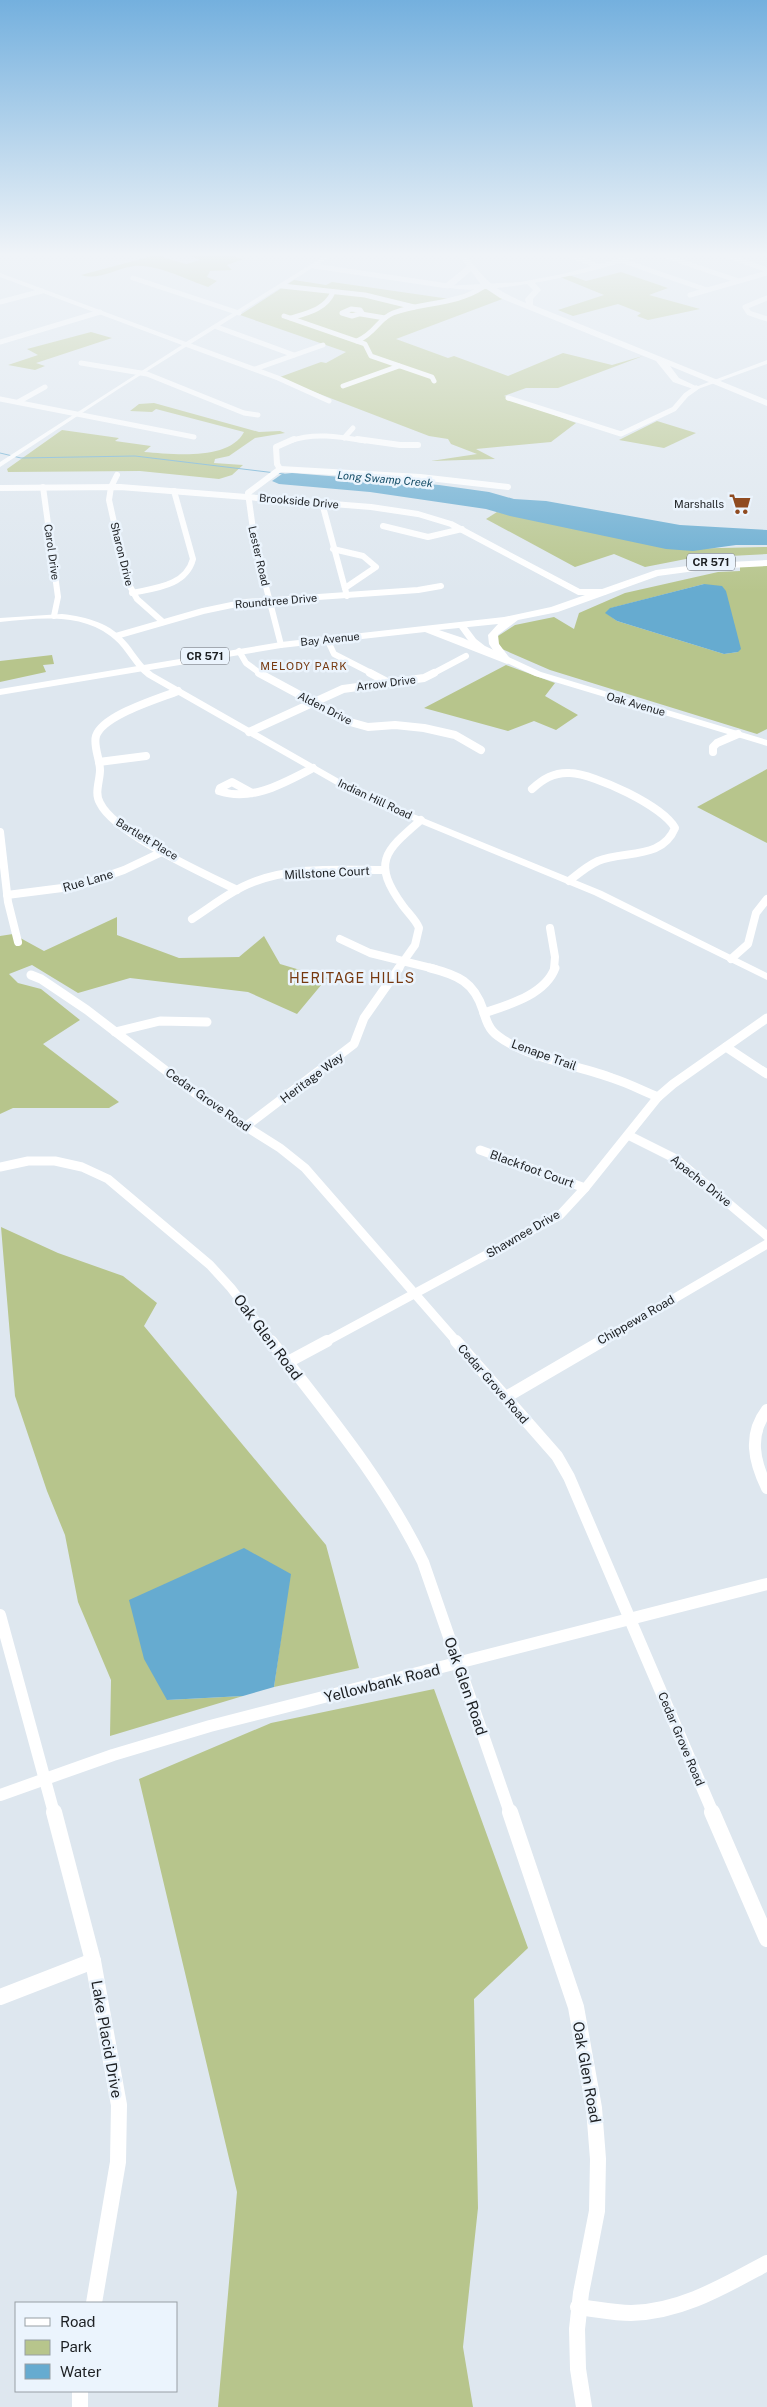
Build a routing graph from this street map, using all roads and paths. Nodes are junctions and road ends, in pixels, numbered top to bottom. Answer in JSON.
{"nodes":[{"id":1,"x":107,"y":367,"type":"edge"},
{"id":2,"x":151,"y":367,"type":"edge"},
{"id":3,"x":250,"y":367,"type":"edge"},
{"id":4,"x":260,"y":367,"type":"edge"},
{"id":5,"x":395,"y":367,"type":"edge"},
{"id":6,"x":403,"y":367,"type":"edge"},
{"id":7,"x":666,"y":367,"type":"edge"},
{"id":8,"x":674,"y":367,"type":"edge"},
{"id":9,"x":685,"y":367,"type":"edge"},
{"id":10,"x":752,"y":368,"type":"joint"},
{"id":11,"x":255,"y":369,"type":"junction"},
{"id":12,"x":142,"y":373,"type":"junction"},
{"id":13,"x":767,"y":373,"type":"edge"},
{"id":14,"x":716,"y":380,"type":"junction"},
{"id":15,"x":434,"y":381,"type":"dead end"},
{"id":16,"x":343,"y":386,"type":"dead end"},
{"id":17,"x":44,"y":387,"type":"dead end"},
{"id":18,"x":696,"y":388,"type":"junction"},
{"id":19,"x":508,"y":398,"type":"dead end"},
{"id":20,"x":0,"y":399,"type":"edge"},
{"id":21,"x":767,"y":399,"type":"edge"},
{"id":22,"x":329,"y":401,"type":"dead end"},
{"id":23,"x":18,"y":402,"type":"junction"},
{"id":24,"x":767,"y":403,"type":"edge"},
{"id":25,"x":77,"y":414,"type":"junction"},
{"id":26,"x":258,"y":415,"type":"dead end"},
{"id":27,"x":353,"y":428,"type":"dead end"},
{"id":28,"x":194,"y":437,"type":"dead end"},
{"id":29,"x":344,"y":438,"type":"junction"},
{"id":30,"x":418,"y":445,"type":"dead end"},
{"id":31,"x":0,"y":465,"type":"edge"},
{"id":32,"x":277,"y":472,"type":"junction"},
{"id":33,"x":117,"y":475,"type":"dead end"},
{"id":34,"x":111,"y":487,"type":"junction"},
{"id":35,"x":508,"y":487,"type":"dead end"},
{"id":36,"x":0,"y":488,"type":"edge"},
{"id":37,"x":43,"y":488,"type":"junction"},
{"id":38,"x":174,"y":491,"type":"junction"},
{"id":39,"x":248,"y":497,"type":"junction"},
{"id":40,"x":322,"y":503,"type":"junction"},
{"id":41,"x":383,"y":526,"type":"dead end"},
{"id":42,"x":462,"y":529,"type":"junction"},
{"id":43,"x":333,"y":549,"type":"junction"},
{"id":44,"x":767,"y":559,"type":"edge"},
{"id":45,"x":767,"y":563,"type":"edge"},
{"id":46,"x":656,"y":573,"type":"junction"},
{"id":47,"x":441,"y":586,"type":"dead end"},
{"id":48,"x":345,"y":588,"type":"junction"},
{"id":49,"x":605,"y":591,"type":"junction"},
{"id":50,"x":579,"y":592,"type":"junction"},
{"id":51,"x":132,"y":593,"type":"junction"},
{"id":52,"x":347,"y":596,"type":"junction"},
{"id":53,"x":270,"y":600,"type":"junction"},
{"id":54,"x":574,"y":604,"type":"junction"},
{"id":55,"x":54,"y":616,"type":"junction"},
{"id":56,"x":520,"y":617,"type":"junction"},
{"id":57,"x":0,"y":620,"type":"edge"},
{"id":58,"x":162,"y":622,"type":"junction"},
{"id":59,"x":464,"y":624,"type":"junction"},
{"id":60,"x":412,"y":630,"type":"junction"},
{"id":61,"x":116,"y":636,"type":"junction"},
{"id":62,"x":327,"y":639,"type":"junction"},
{"id":63,"x":281,"y":645,"type":"junction"},
{"id":64,"x":240,"y":651,"type":"junction"},
{"id":65,"x":466,"y":656,"type":"dead end"},
{"id":66,"x":507,"y":661,"type":"junction"},
{"id":67,"x":139,"y":668,"type":"junction"},
{"id":68,"x":389,"y":683,"type":"junction"},
{"id":69,"x":178,"y":691,"type":"junction"},
{"id":70,"x":0,"y":692,"type":"edge"},
{"id":71,"x":314,"y":702,"type":"junction"},
{"id":72,"x":249,"y":732,"type":"junction"},
{"id":73,"x":738,"y":734,"type":"junction"},
{"id":74,"x":767,"y":743,"type":"edge"},
{"id":75,"x":481,"y":750,"type":"dead end"},
{"id":76,"x":713,"y":752,"type":"dead end"},
{"id":77,"x":146,"y":756,"type":"dead end"},
{"id":78,"x":99,"y":762,"type":"junction"},
{"id":79,"x":313,"y":768,"type":"junction"},
{"id":80,"x":532,"y":789,"type":"dead end"},
{"id":81,"x":252,"y":793,"type":"dead end"},
{"id":82,"x":421,"y":820,"type":"junction"},
{"id":83,"x":0,"y":832,"type":"edge"},
{"id":84,"x":164,"y":851,"type":"junction"},
{"id":85,"x":384,"y":870,"type":"junction"},
{"id":86,"x":569,"y":881,"type":"junction"},
{"id":87,"x":237,"y":890,"type":"junction"},
{"id":88,"x":7,"y":895,"type":"junction"},
{"id":89,"x":767,"y":899,"type":"edge"},
{"id":90,"x":192,"y":920,"type":"dead end"},
{"id":91,"x":550,"y":928,"type":"dead end"},
{"id":92,"x":340,"y":939,"type":"dead end"},
{"id":93,"x":18,"y":942,"type":"dead end"},
{"id":94,"x":731,"y":959,"type":"junction"},
{"id":95,"x":404,"y":962,"type":"junction"},
{"id":96,"x":30,"y":975,"type":"dead end"},
{"id":97,"x":767,"y":977,"type":"edge"},
{"id":98,"x":484,"y":1013,"type":"junction"},
{"id":99,"x":767,"y":1018,"type":"edge"},
{"id":100,"x":207,"y":1022,"type":"dead end"},
{"id":101,"x":115,"y":1032,"type":"junction"},
{"id":102,"x":726,"y":1047,"type":"junction"},
{"id":103,"x":767,"y":1074,"type":"edge"},
{"id":104,"x":658,"y":1097,"type":"junction"},
{"id":105,"x":245,"y":1127,"type":"junction"},
{"id":106,"x":628,"y":1135,"type":"junction"},
{"id":107,"x":480,"y":1150,"type":"dead end"},
{"id":108,"x":0,"y":1166,"type":"edge"},
{"id":109,"x":584,"y":1188,"type":"junction"},
{"id":110,"x":767,"y":1236,"type":"edge"},
{"id":111,"x":767,"y":1244,"type":"edge"},
{"id":112,"x":414,"y":1293,"type":"junction"},
{"id":113,"x":286,"y":1362,"type":"junction"},
{"id":114,"x":506,"y":1398,"type":"junction"},
{"id":115,"x":767,"y":1410,"type":"edge"},
{"id":116,"x":767,"y":1488,"type":"edge"},
{"id":117,"x":767,"y":1584,"type":"edge"},
{"id":118,"x":0,"y":1615,"type":"edge"},
{"id":119,"x":631,"y":1620,"type":"junction"},
{"id":120,"x":459,"y":1663,"type":"junction"},
{"id":121,"x":46,"y":1778,"type":"junction"},
{"id":122,"x":0,"y":1794,"type":"edge"},
{"id":123,"x":767,"y":1939,"type":"edge"},
{"id":124,"x":93,"y":1961,"type":"junction"},
{"id":125,"x":0,"y":1996,"type":"edge"},
{"id":126,"x":767,"y":2263,"type":"edge"},
{"id":127,"x":94,"y":2302,"type":"edge"},
{"id":128,"x":578,"y":2307,"type":"junction"},
{"id":129,"x":80,"y":2392,"type":"edge"},
{"id":130,"x":80,"y":2407,"type":"edge"},
{"id":131,"x":584,"y":2407,"type":"edge"}],
"edges":[{"from":1,"to":12,"type":"street"},
{"from":2,"to":12,"type":"street"},
{"from":3,"to":11,"type":"street"},
{"from":4,"to":11,"type":"street"},
{"from":5,"to":16,"type":"street"},
{"from":6,"to":15,"type":"street"},
{"from":7,"to":18,"type":"main road"},
{"from":8,"to":14,"type":"main road"},
{"from":9,"to":14,"type":"main road"},
{"from":10,"to":13,"type":"street"},
{"from":10,"to":14,"type":"street"},
{"from":11,"to":22,"type":"street"},
{"from":12,"to":25,"type":"street"},
{"from":12,"to":26,"type":"street"},
{"from":14,"to":18,"type":"street"},
{"from":14,"to":21,"type":"main road"},
{"from":14,"to":24,"type":"main road"},
{"from":17,"to":23,"type":"street"},
{"from":18,"to":19,"type":"street"},
{"from":20,"to":23,"type":"street"},
{"from":23,"to":25,"type":"street"},
{"from":25,"to":28,"type":"street"},
{"from":25,"to":31,"type":"street"},
{"from":27,"to":29,"type":"street"},
{"from":29,"to":30,"type":"street"},
{"from":29,"to":32,"type":"street"},
{"from":32,"to":35,"type":"street"},
{"from":32,"to":39,"type":"street"},
{"from":33,"to":34,"type":"street","name":"Sharon Drive"},
{"from":34,"to":37,"type":"street","name":"Brookside Drive"},
{"from":34,"to":38,"type":"street","name":"Brookside Drive"},
{"from":34,"to":51,"type":"street","name":"Sharon Drive"},
{"from":36,"to":37,"type":"street","name":"Brookside Drive"},
{"from":37,"to":55,"type":"street","name":"Carol Drive"},
{"from":38,"to":39,"type":"street","name":"Brookside Drive"},
{"from":38,"to":51,"type":"street"},
{"from":39,"to":40,"type":"street","name":"Brookside Drive"},
{"from":39,"to":53,"type":"street","name":"Lester Road"},
{"from":40,"to":42,"type":"street","name":"Brookside Drive"},
{"from":40,"to":43,"type":"street"},
{"from":41,"to":42,"type":"street"},
{"from":42,"to":50,"type":"street","name":"Brookside Drive"},
{"from":43,"to":48,"type":"street"},
{"from":43,"to":48,"type":"street"},
{"from":44,"to":46,"type":"main road","name":"Bay Avenue","number":"CR 571"},
{"from":45,"to":46,"type":"main road","name":"Bay Avenue","number":"CR 571"},
{"from":46,"to":49,"type":"main road","name":"Bay Avenue","number":"CR 571"},
{"from":47,"to":52,"type":"street","name":"Roundtree Drive"},
{"from":48,"to":52,"type":"street"},
{"from":49,"to":50,"type":"street"},
{"from":49,"to":54,"type":"main road","name":"Bay Avenue","number":"CR 571"},
{"from":50,"to":54,"type":"street"},
{"from":51,"to":58,"type":"street","name":"Sharon Drive"},
{"from":52,"to":53,"type":"street","name":"Roundtree Drive"},
{"from":53,"to":58,"type":"street","name":"Roundtree Drive"},
{"from":53,"to":63,"type":"street","name":"Lester Road"},
{"from":54,"to":56,"type":"main road","name":"Bay Avenue","number":"CR 571"},
{"from":55,"to":57,"type":"street","name":"Indian Hill Road"},
{"from":55,"to":61,"type":"street","name":"Indian Hill Road"},
{"from":56,"to":59,"type":"main road","name":"Bay Avenue","number":"CR 571"},
{"from":56,"to":66,"type":"main road"},
{"from":58,"to":61,"type":"street","name":"Roundtree Drive"},
{"from":59,"to":60,"type":"main road","name":"Bay Avenue","number":"CR 571"},
{"from":59,"to":66,"type":"street","name":"Oak Avenue"},
{"from":60,"to":62,"type":"main road","name":"Bay Avenue","number":"CR 571"},
{"from":60,"to":66,"type":"main road"},
{"from":61,"to":67,"type":"street","name":"Indian Hill Road"},
{"from":62,"to":63,"type":"main road","name":"Bay Avenue","number":"CR 571"},
{"from":62,"to":68,"type":"street"},
{"from":63,"to":64,"type":"main road","name":"Bay Avenue","number":"CR 571"},
{"from":64,"to":67,"type":"main road","name":"Bay Avenue","number":"CR 571"},
{"from":64,"to":71,"type":"street","name":"Alden Drive"},
{"from":65,"to":68,"type":"street","name":"Arrow Drive"},
{"from":66,"to":73,"type":"street","name":"Oak Avenue"},
{"from":67,"to":69,"type":"street","name":"Indian Hill Road"},
{"from":67,"to":70,"type":"main road","name":"Bay Avenue","number":"CR 571"},
{"from":68,"to":71,"type":"street","name":"Arrow Drive"},
{"from":69,"to":72,"type":"street","name":"Indian Hill Road"},
{"from":69,"to":78,"type":"street","name":"Bartlett Place"},
{"from":71,"to":72,"type":"street","name":"Arrow Drive"},
{"from":71,"to":75,"type":"street","name":"Alden Drive"},
{"from":72,"to":79,"type":"street","name":"Indian Hill Road"},
{"from":73,"to":74,"type":"street","name":"Oak Avenue"},
{"from":73,"to":76,"type":"street"},
{"from":77,"to":78,"type":"street"},
{"from":78,"to":84,"type":"street","name":"Bartlett Place"},
{"from":79,"to":81,"type":"street"},
{"from":79,"to":82,"type":"street","name":"Indian Hill Road"},
{"from":80,"to":86,"type":"street"},
{"from":82,"to":85,"type":"street"},
{"from":82,"to":86,"type":"street","name":"Indian Hill Road"},
{"from":83,"to":88,"type":"street"},
{"from":84,"to":87,"type":"street","name":"Bartlett Place"},
{"from":84,"to":88,"type":"street","name":"Rue Lane"},
{"from":85,"to":87,"type":"street","name":"Millstone Court"},
{"from":85,"to":95,"type":"street","name":"Heritage Way"},
{"from":86,"to":94,"type":"street","name":"Indian Hill Road"},
{"from":87,"to":90,"type":"street","name":"Millstone Court"},
{"from":88,"to":93,"type":"street"},
{"from":89,"to":94,"type":"street"},
{"from":91,"to":98,"type":"street"},
{"from":92,"to":95,"type":"street","name":"Lenape Trail"},
{"from":94,"to":97,"type":"street","name":"Indian Hill Road"},
{"from":95,"to":98,"type":"street","name":"Lenape Trail"},
{"from":95,"to":105,"type":"street","name":"Heritage Way"},
{"from":96,"to":101,"type":"street","name":"Cedar Grove Road"},
{"from":98,"to":104,"type":"street","name":"Lenape Trail"},
{"from":99,"to":102,"type":"street","name":"Shawnee Drive"},
{"from":100,"to":101,"type":"street"},
{"from":101,"to":105,"type":"street","name":"Cedar Grove Road"},
{"from":102,"to":103,"type":"street"},
{"from":102,"to":104,"type":"street","name":"Shawnee Drive"},
{"from":104,"to":106,"type":"street","name":"Shawnee Drive"},
{"from":105,"to":112,"type":"street","name":"Cedar Grove Road"},
{"from":106,"to":109,"type":"street","name":"Shawnee Drive"},
{"from":106,"to":110,"type":"street","name":"Apache Drive"},
{"from":107,"to":109,"type":"street","name":"Blackfoot Court"},
{"from":108,"to":113,"type":"street","name":"Oak Glen Road"},
{"from":109,"to":112,"type":"street","name":"Shawnee Drive"},
{"from":111,"to":114,"type":"street","name":"Chippewa Road"},
{"from":112,"to":113,"type":"street","name":"Shawnee Drive"},
{"from":112,"to":114,"type":"street","name":"Cedar Grove Road"},
{"from":113,"to":120,"type":"street","name":"Oak Glen Road"},
{"from":114,"to":119,"type":"street","name":"Cedar Grove Road"},
{"from":115,"to":116,"type":"street"},
{"from":117,"to":119,"type":"street","name":"Yellowbank Road"},
{"from":118,"to":121,"type":"street"},
{"from":119,"to":120,"type":"street","name":"Yellowbank Road"},
{"from":119,"to":123,"type":"street","name":"Cedar Grove Road"},
{"from":120,"to":121,"type":"street","name":"Yellowbank Road"},
{"from":120,"to":128,"type":"street","name":"Oak Glen Road"},
{"from":121,"to":122,"type":"street","name":"Yellowbank Road"},
{"from":121,"to":124,"type":"street","name":"Lake Placid Drive"},
{"from":124,"to":125,"type":"street"},
{"from":124,"to":127,"type":"street","name":"Lake Placid Drive"},
{"from":126,"to":128,"type":"street"},
{"from":128,"to":131,"type":"street","name":"Oak Glen Road"},
{"from":129,"to":130,"type":"street"}]}
